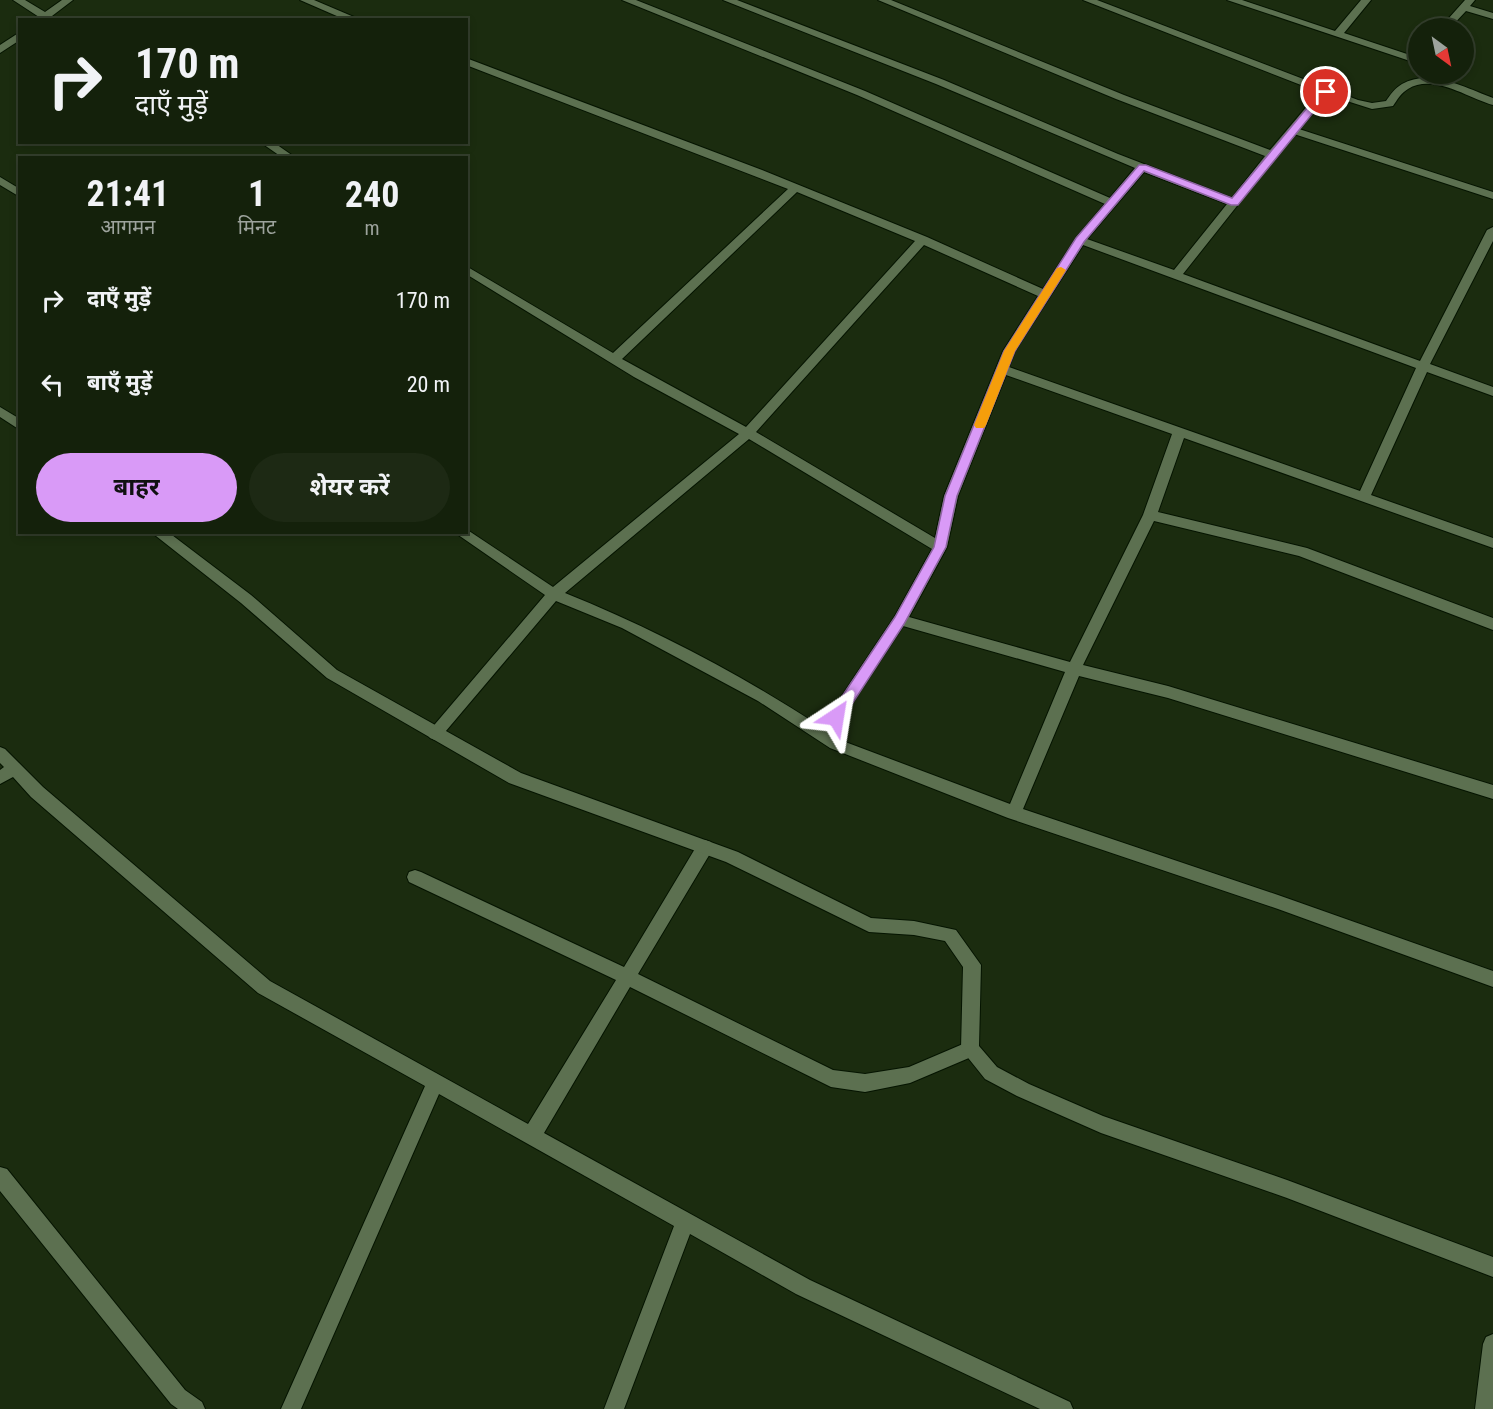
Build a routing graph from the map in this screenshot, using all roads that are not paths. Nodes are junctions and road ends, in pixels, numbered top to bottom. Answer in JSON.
{"nodes":[{"id":1,"x":18,"y":0,"type":"edge"},
{"id":2,"x":68,"y":0,"type":"edge"},
{"id":3,"x":305,"y":0,"type":"edge"},
{"id":4,"x":627,"y":0,"type":"edge"},
{"id":5,"x":728,"y":0,"type":"edge"},
{"id":6,"x":883,"y":0,"type":"edge"},
{"id":7,"x":1088,"y":0,"type":"edge"},
{"id":8,"x":1232,"y":0,"type":"edge"},
{"id":9,"x":1366,"y":0,"type":"edge"},
{"id":10,"x":1467,"y":4,"type":"edge"},
{"id":11,"x":1493,"y":16,"type":"edge"},
{"id":12,"x":46,"y":18,"type":"edge"},
{"id":13,"x":351,"y":18,"type":"edge"},
{"id":14,"x":1454,"y":18,"type":"edge"},
{"id":15,"x":1337,"y":35,"type":"junction"},
{"id":16,"x":18,"y":37,"type":"edge"},
{"id":17,"x":0,"y":50,"type":"edge"},
{"id":18,"x":1408,"y":58,"type":"edge"},
{"id":19,"x":468,"y":62,"type":"edge"},
{"id":20,"x":1410,"y":84,"type":"edge"},
{"id":21,"x":1444,"y":84,"type":"edge"},
{"id":22,"x":1326,"y":92,"type":"junction"},
{"id":23,"x":1493,"y":102,"type":"edge"},
{"id":24,"x":1292,"y":130,"type":"junction"},
{"id":25,"x":268,"y":144,"type":"edge"},
{"id":26,"x":1272,"y":155,"type":"junction"},
{"id":27,"x":288,"y":156,"type":"edge"},
{"id":28,"x":1142,"y":167,"type":"junction"},
{"id":29,"x":0,"y":180,"type":"edge"},
{"id":30,"x":795,"y":188,"type":"junction"},
{"id":31,"x":18,"y":193,"type":"edge"},
{"id":32,"x":1493,"y":196,"type":"edge"},
{"id":33,"x":1234,"y":202,"type":"junction"},
{"id":34,"x":1112,"y":203,"type":"junction"},
{"id":35,"x":1493,"y":230,"type":"edge"},
{"id":36,"x":922,"y":239,"type":"junction"},
{"id":37,"x":1080,"y":240,"type":"junction"},
{"id":38,"x":468,"y":270,"type":"edge"},
{"id":39,"x":1177,"y":274,"type":"junction"},
{"id":40,"x":1045,"y":294,"type":"junction"},
{"id":41,"x":615,"y":359,"type":"junction"},
{"id":42,"x":1423,"y":368,"type":"junction"},
{"id":43,"x":1002,"y":369,"type":"junction"},
{"id":44,"x":1493,"y":392,"type":"edge"},
{"id":45,"x":0,"y":411,"type":"edge"},
{"id":46,"x":18,"y":424,"type":"edge"},
{"id":47,"x":1180,"y":431,"type":"junction"},
{"id":48,"x":748,"y":433,"type":"junction"},
{"id":49,"x":1364,"y":496,"type":"junction"},
{"id":50,"x":1150,"y":515,"type":"junction"},
{"id":51,"x":161,"y":534,"type":"edge"},
{"id":52,"x":464,"y":534,"type":"edge"},
{"id":53,"x":1493,"y":543,"type":"edge"},
{"id":54,"x":940,"y":547,"type":"junction"},
{"id":55,"x":554,"y":594,"type":"junction"},
{"id":56,"x":900,"y":620,"type":"junction"},
{"id":57,"x":1493,"y":624,"type":"edge"},
{"id":58,"x":1074,"y":669,"type":"junction"},
{"id":59,"x":435,"y":734,"type":"junction"},
{"id":60,"x":823,"y":736,"type":"junction"},
{"id":61,"x":0,"y":753,"type":"edge"},
{"id":62,"x":7,"y":773,"type":"edge"},
{"id":63,"x":1493,"y":792,"type":"edge"},
{"id":64,"x":1014,"y":813,"type":"junction"},
{"id":65,"x":705,"y":847,"type":"junction"},
{"id":66,"x":415,"y":877,"type":"dead end"},
{"id":67,"x":627,"y":977,"type":"junction"},
{"id":68,"x":1493,"y":979,"type":"edge"},
{"id":69,"x":970,"y":1049,"type":"junction"},
{"id":70,"x":435,"y":1083,"type":"junction"},
{"id":71,"x":531,"y":1137,"type":"junction"},
{"id":72,"x":0,"y":1176,"type":"edge"},
{"id":73,"x":685,"y":1222,"type":"junction"},
{"id":74,"x":1493,"y":1267,"type":"edge"},
{"id":75,"x":1493,"y":1344,"type":"edge"},
{"id":76,"x":195,"y":1409,"type":"edge"},
{"id":77,"x":291,"y":1409,"type":"edge"},
{"id":78,"x":614,"y":1409,"type":"edge"},
{"id":79,"x":1063,"y":1409,"type":"edge"},
{"id":80,"x":1485,"y":1409,"type":"edge"}],
"edges":[{"from":1,"to":12,"type":"street"},
{"from":2,"to":12,"type":"street"},
{"from":3,"to":13,"type":"street"},
{"from":4,"to":34,"type":"street"},
{"from":5,"to":28,"type":"street"},
{"from":6,"to":26,"type":"street"},
{"from":7,"to":22,"type":"street"},
{"from":8,"to":15,"type":"street"},
{"from":9,"to":15,"type":"street"},
{"from":10,"to":11,"type":"street"},
{"from":10,"to":14,"type":"street"},
{"from":15,"to":18,"type":"street"},
{"from":16,"to":17,"type":"street"},
{"from":19,"to":30,"type":"street"},
{"from":20,"to":22,"type":"street"},
{"from":21,"to":23,"type":"street"},
{"from":22,"to":24,"type":"street"},
{"from":24,"to":26,"type":"street"},
{"from":24,"to":32,"type":"street"},
{"from":25,"to":27,"type":"street"},
{"from":26,"to":33,"type":"street"},
{"from":28,"to":33,"type":"street"},
{"from":28,"to":34,"type":"street"},
{"from":29,"to":31,"type":"street"},
{"from":30,"to":36,"type":"street"},
{"from":30,"to":41,"type":"street"},
{"from":33,"to":39,"type":"street"},
{"from":34,"to":37,"type":"street"},
{"from":35,"to":42,"type":"street"},
{"from":36,"to":40,"type":"street"},
{"from":36,"to":48,"type":"street"},
{"from":37,"to":39,"type":"street"},
{"from":37,"to":40,"type":"street"},
{"from":38,"to":41,"type":"street"},
{"from":39,"to":42,"type":"street"},
{"from":40,"to":43,"type":"street"},
{"from":41,"to":48,"type":"street"},
{"from":42,"to":44,"type":"street"},
{"from":42,"to":49,"type":"street"},
{"from":43,"to":47,"type":"street"},
{"from":43,"to":54,"type":"street"},
{"from":45,"to":46,"type":"street"},
{"from":47,"to":49,"type":"street"},
{"from":47,"to":50,"type":"street"},
{"from":48,"to":54,"type":"street"},
{"from":48,"to":55,"type":"street"},
{"from":49,"to":53,"type":"street"},
{"from":50,"to":57,"type":"street"},
{"from":50,"to":58,"type":"street"},
{"from":51,"to":59,"type":"street"},
{"from":52,"to":55,"type":"street"},
{"from":54,"to":56,"type":"street"},
{"from":55,"to":59,"type":"street"},
{"from":55,"to":60,"type":"street"},
{"from":56,"to":58,"type":"street"},
{"from":56,"to":60,"type":"street"},
{"from":58,"to":63,"type":"street"},
{"from":58,"to":64,"type":"street"},
{"from":59,"to":65,"type":"street"},
{"from":60,"to":64,"type":"street"},
{"from":61,"to":62,"type":"street"},
{"from":62,"to":70,"type":"street"},
{"from":64,"to":68,"type":"street"},
{"from":65,"to":67,"type":"street"},
{"from":65,"to":69,"type":"street"},
{"from":66,"to":67,"type":"street"},
{"from":67,"to":69,"type":"street"},
{"from":67,"to":71,"type":"street"},
{"from":69,"to":74,"type":"street"},
{"from":70,"to":71,"type":"street"},
{"from":70,"to":77,"type":"street"},
{"from":71,"to":73,"type":"street"},
{"from":72,"to":76,"type":"street"},
{"from":73,"to":78,"type":"street"},
{"from":73,"to":79,"type":"street"},
{"from":75,"to":80,"type":"street"}]}
